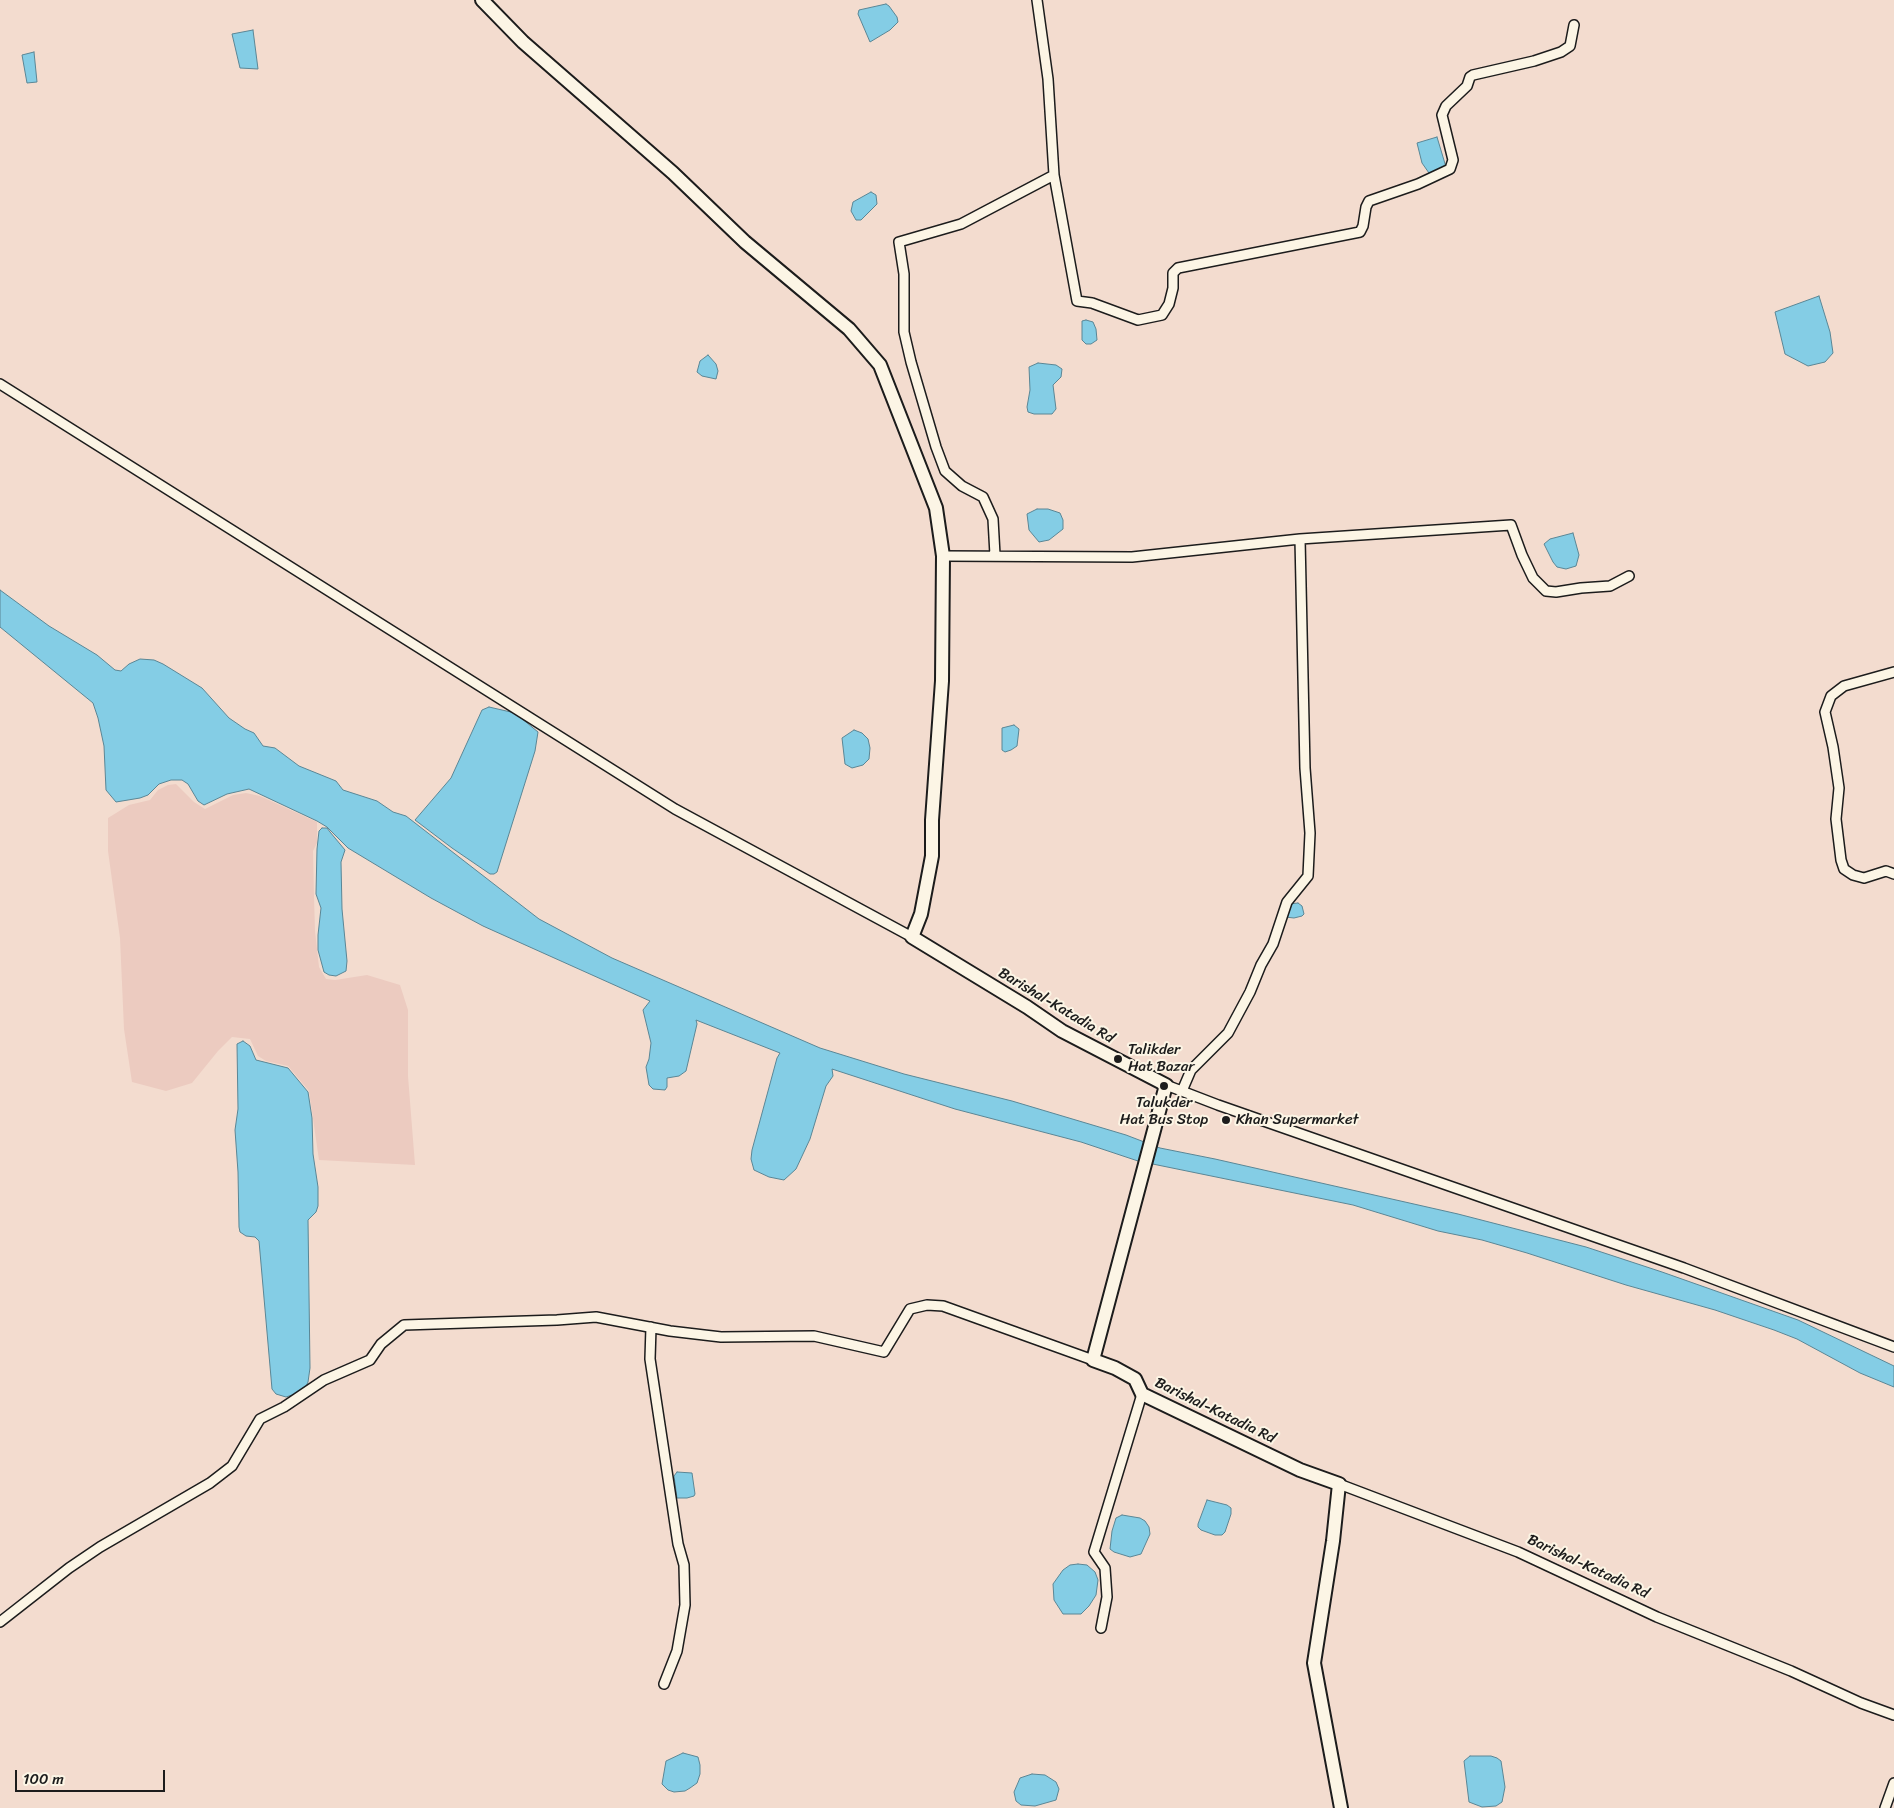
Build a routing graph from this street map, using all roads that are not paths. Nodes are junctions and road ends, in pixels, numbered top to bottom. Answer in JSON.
{"nodes":[{"id":1,"x":482,"y":0,"type":"edge"},
{"id":2,"x":1037,"y":0,"type":"edge"},
{"id":3,"x":1574,"y":25,"type":"dead end"},
{"id":4,"x":1054,"y":175,"type":"junction"},
{"id":5,"x":0,"y":384,"type":"edge"},
{"id":6,"x":1300,"y":539,"type":"junction"},
{"id":7,"x":995,"y":555,"type":"junction"},
{"id":8,"x":943,"y":556,"type":"junction"},
{"id":9,"x":1629,"y":576,"type":"dead end"},
{"id":10,"x":1894,"y":672,"type":"edge"},
{"id":11,"x":1894,"y":874,"type":"edge"},
{"id":12,"x":912,"y":937,"type":"junction"},
{"id":13,"x":1166,"y":1085,"type":"junction"},
{"id":14,"x":1182,"y":1091,"type":"junction"},
{"id":15,"x":651,"y":1327,"type":"junction"},
{"id":16,"x":1894,"y":1347,"type":"edge"},
{"id":17,"x":1093,"y":1360,"type":"junction"},
{"id":18,"x":1142,"y":1394,"type":"junction"},
{"id":19,"x":1339,"y":1484,"type":"junction"},
{"id":20,"x":0,"y":1622,"type":"edge"},
{"id":21,"x":1101,"y":1628,"type":"dead end"},
{"id":22,"x":664,"y":1684,"type":"dead end"},
{"id":23,"x":1894,"y":1715,"type":"edge"},
{"id":24,"x":1894,"y":1783,"type":"edge"},
{"id":25,"x":1341,"y":1808,"type":"edge"},
{"id":26,"x":1885,"y":1808,"type":"edge"}],
"edges":[{"from":1,"to":8,"type":"main road"},
{"from":2,"to":4,"type":"street"},
{"from":3,"to":4,"type":"street"},
{"from":4,"to":7,"type":"street"},
{"from":5,"to":12,"type":"street"},
{"from":6,"to":7,"type":"street"},
{"from":6,"to":9,"type":"street"},
{"from":6,"to":14,"type":"street"},
{"from":7,"to":8,"type":"street"},
{"from":8,"to":12,"type":"main road"},
{"from":10,"to":11,"type":"street"},
{"from":12,"to":13,"type":"main road","name":"Barishal-Katadia Rd"},
{"from":13,"to":14,"type":"street"},
{"from":13,"to":17,"type":"main road"},
{"from":14,"to":16,"type":"street"},
{"from":15,"to":17,"type":"street"},
{"from":15,"to":20,"type":"street"},
{"from":15,"to":22,"type":"street"},
{"from":17,"to":18,"type":"main road","name":"Barishal-Katadia Rd"},
{"from":18,"to":19,"type":"main road","name":"Barishal-Katadia Rd"},
{"from":18,"to":21,"type":"street"},
{"from":19,"to":23,"type":"street","name":"Barishal-Katadia Rd"},
{"from":19,"to":25,"type":"main road"},
{"from":24,"to":26,"type":"street"}]}
